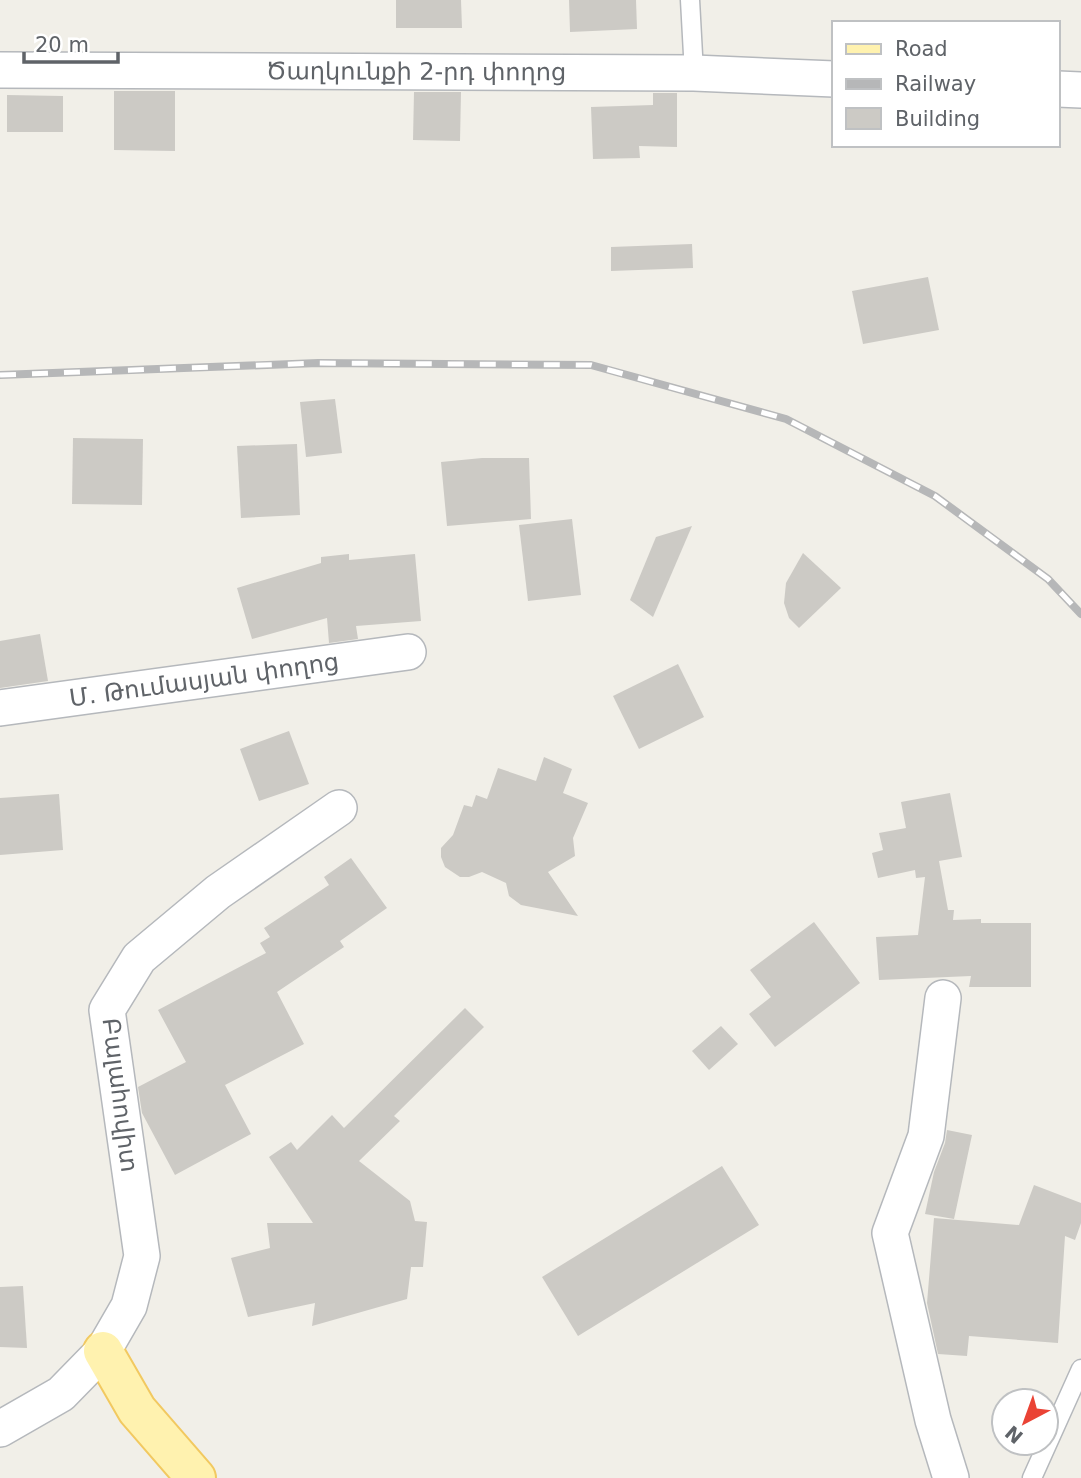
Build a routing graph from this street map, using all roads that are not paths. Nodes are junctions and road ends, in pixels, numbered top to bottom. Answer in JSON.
{"nodes":[{"id":1,"x":690,"y":0,"type":"edge"},
{"id":2,"x":0,"y":70,"type":"edge"},
{"id":3,"x":694,"y":73,"type":"junction"},
{"id":4,"x":832,"y":79,"type":"edge"},
{"id":5,"x":1060,"y":89,"type":"edge"},
{"id":6,"x":1081,"y":90,"type":"edge"},
{"id":7,"x":408,"y":652,"type":"dead end"},
{"id":8,"x":0,"y":708,"type":"edge"},
{"id":9,"x":339,"y":808,"type":"dead end"},
{"id":10,"x":943,"y":998,"type":"dead end"},
{"id":11,"x":103,"y":1351,"type":"junction"},
{"id":12,"x":1081,"y":1369,"type":"edge"},
{"id":13,"x":0,"y":1429,"type":"edge"},
{"id":14,"x":196,"y":1478,"type":"edge"},
{"id":15,"x":951,"y":1478,"type":"edge"},
{"id":16,"x":1032,"y":1478,"type":"edge"}],
"edges":[{"from":1,"to":3,"type":"lane"},
{"from":2,"to":3,"type":"street","name":"Ծաղկունքի 2-րդ փողոց"},
{"from":3,"to":4,"type":"street","name":"Ծաղկունքի 2-րդ փողոց"},
{"from":5,"to":6,"type":"street"},
{"from":7,"to":8,"type":"street","name":"Մ․ Թումասյան փողոց"},
{"from":9,"to":11,"type":"street","name":"Բալահովիտ"},
{"from":10,"to":15,"type":"street"},
{"from":11,"to":13,"type":"street","name":"Բալահովիտ"},
{"from":11,"to":14,"type":"main road"},
{"from":12,"to":16,"type":"lane"}]}
